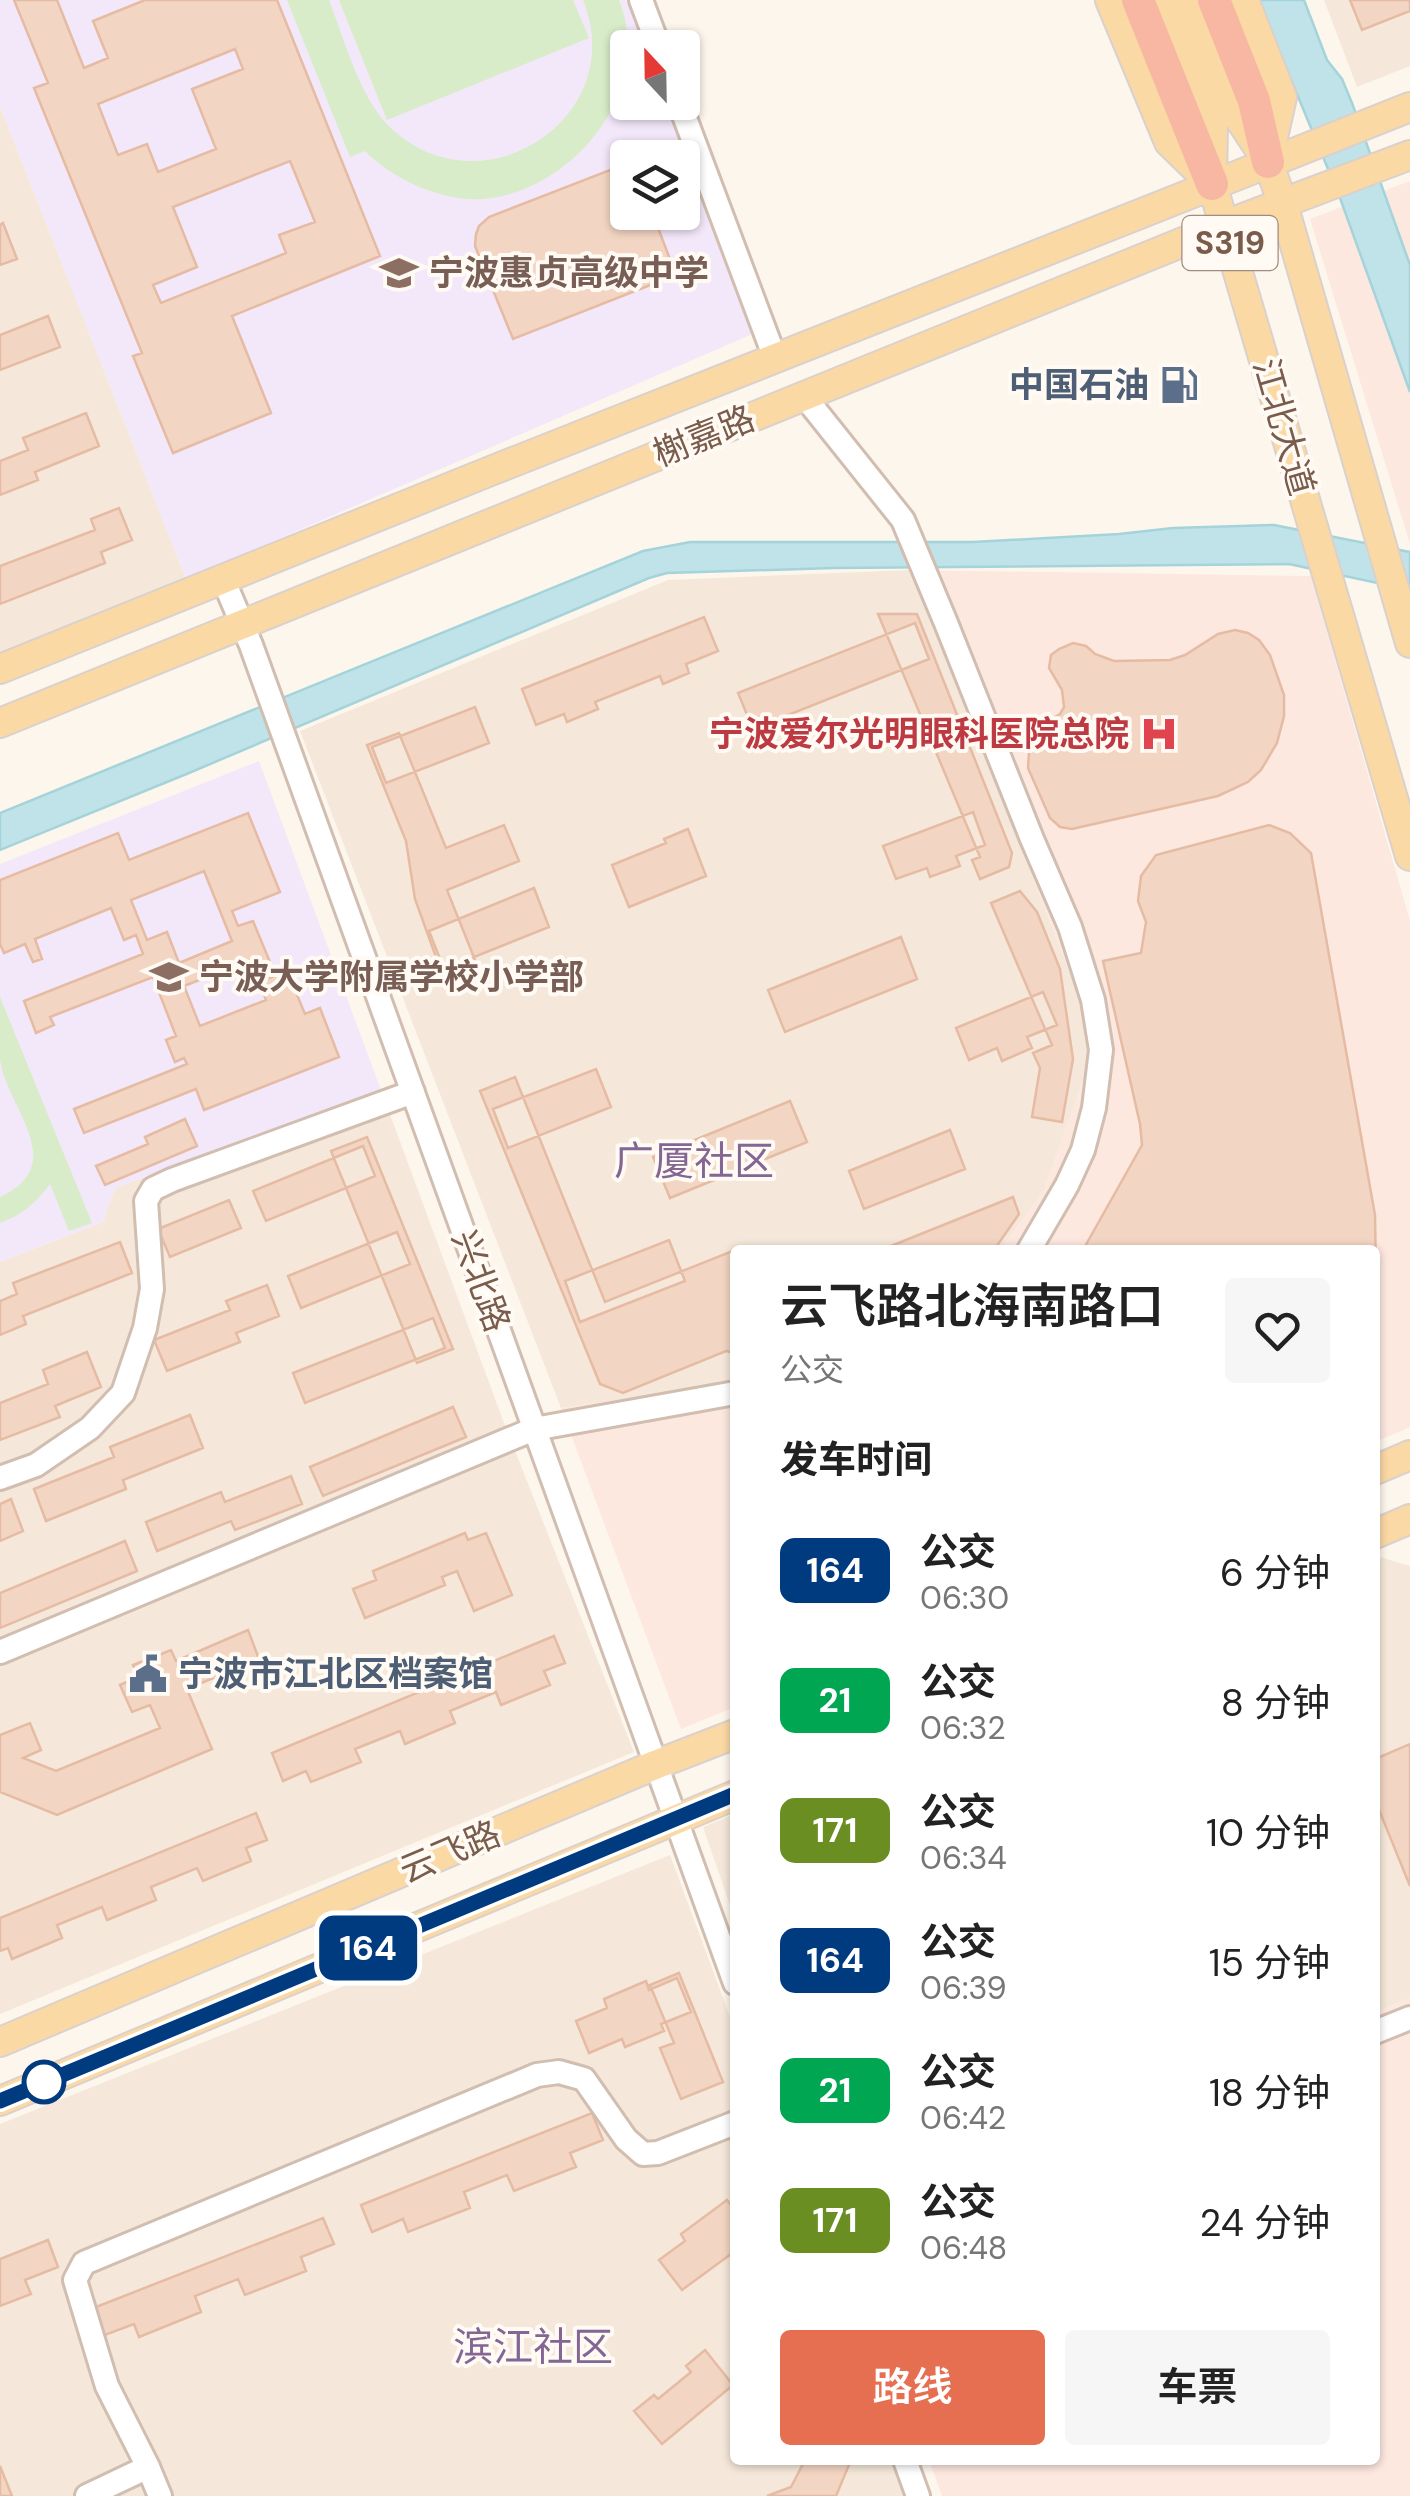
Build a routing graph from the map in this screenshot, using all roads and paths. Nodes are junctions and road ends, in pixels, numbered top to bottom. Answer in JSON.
{"nodes":[{"id":1,"x":641,"y":0,"type":"edge"},
{"id":2,"x":1110,"y":0,"type":"edge"},
{"id":3,"x":1138,"y":0,"type":"edge"},
{"id":4,"x":1162,"y":0,"type":"edge"},
{"id":5,"x":1189,"y":0,"type":"edge"},
{"id":6,"x":1214,"y":0,"type":"edge"},
{"id":7,"x":1244,"y":0,"type":"edge"},
{"id":8,"x":652,"y":30,"type":"edge"},
{"id":9,"x":1410,"y":107,"type":"edge"},
{"id":10,"x":686,"y":120,"type":"edge"},
{"id":11,"x":1410,"y":155,"type":"edge"},
{"id":12,"x":1269,"y":162,"type":"junction"},
{"id":13,"x":1212,"y":184,"type":"junction"},
{"id":14,"x":1284,"y":203,"type":"junction"},
{"id":15,"x":1224,"y":225,"type":"junction"},
{"id":16,"x":775,"y":358,"type":"junction"},
{"id":17,"x":804,"y":396,"type":"junction"},
{"id":18,"x":224,"y":579,"type":"junction"},
{"id":19,"x":247,"y":634,"type":"junction"},
{"id":20,"x":1410,"y":643,"type":"edge"},
{"id":21,"x":0,"y":669,"type":"edge"},
{"id":22,"x":0,"y":723,"type":"edge"},
{"id":23,"x":1410,"y":856,"type":"edge"},
{"id":24,"x":412,"y":1092,"type":"junction"},
{"id":25,"x":1032,"y":1245,"type":"edge"},
{"id":26,"x":730,"y":1395,"type":"edge"},
{"id":27,"x":534,"y":1429,"type":"junction"},
{"id":28,"x":1410,"y":1454,"type":"edge"},
{"id":29,"x":1380,"y":1468,"type":"edge"},
{"id":30,"x":0,"y":1478,"type":"edge"},
{"id":31,"x":1410,"y":1519,"type":"edge"},
{"id":32,"x":1380,"y":1532,"type":"edge"},
{"id":33,"x":0,"y":1652,"type":"edge"},
{"id":34,"x":730,"y":1736,"type":"edge"},
{"id":35,"x":656,"y":1765,"type":"junction"},
{"id":36,"x":730,"y":1796,"type":"edge"},
{"id":37,"x":676,"y":1818,"type":"junction"},
{"id":38,"x":730,"y":1970,"type":"edge"},
{"id":39,"x":1410,"y":2018,"type":"edge"},
{"id":40,"x":1380,"y":2030,"type":"edge"},
{"id":41,"x":0,"y":2042,"type":"edge"},
{"id":42,"x":0,"y":2101,"type":"edge"},
{"id":43,"x":730,"y":2125,"type":"edge"},
{"id":44,"x":907,"y":2465,"type":"edge"},
{"id":45,"x":148,"y":2467,"type":"junction"},
{"id":46,"x":87,"y":2496,"type":"edge"},
{"id":47,"x":160,"y":2496,"type":"edge"},
{"id":48,"x":918,"y":2496,"type":"edge"}],
"edges":[{"from":1,"to":8,"type":"street"},
{"from":2,"to":13,"type":"main road"},
{"from":3,"to":13,"type":"highway"},
{"from":4,"to":13,"type":"main road","name":"江北大道","number":"S319"},
{"from":5,"to":12,"type":"main road","name":"江北大道"},
{"from":6,"to":12,"type":"highway"},
{"from":7,"to":12,"type":"main road"},
{"from":9,"to":12,"type":"main road","name":"榭嘉路"},
{"from":10,"to":16,"type":"street"},
{"from":11,"to":14,"type":"main road","name":"榭嘉路"},
{"from":12,"to":13,"type":"main road","name":"榭嘉路"},
{"from":12,"to":14,"type":"main road","name":"江北大道","number":"S319"},
{"from":13,"to":15,"type":"main road","name":"江北大道","number":"S319"},
{"from":13,"to":16,"type":"main road","name":"榭嘉路"},
{"from":14,"to":15,"type":"main road","name":"榭嘉路"},
{"from":14,"to":20,"type":"main road","name":"江北大道","number":"S319"},
{"from":15,"to":17,"type":"main road","name":"榭嘉路"},
{"from":15,"to":23,"type":"main road","name":"江北大道","number":"S319"},
{"from":16,"to":18,"type":"main road","name":"榭嘉路"},
{"from":17,"to":19,"type":"main road","name":"榭嘉路"},
{"from":17,"to":25,"type":"street"},
{"from":18,"to":19,"type":"street","name":"兴北路"},
{"from":18,"to":21,"type":"main road","name":"榭嘉路"},
{"from":19,"to":22,"type":"main road","name":"榭嘉路"},
{"from":19,"to":24,"type":"street","name":"兴北路"},
{"from":24,"to":27,"type":"street","name":"兴北路"},
{"from":24,"to":30,"type":"street"},
{"from":26,"to":27,"type":"street"},
{"from":27,"to":33,"type":"street"},
{"from":27,"to":35,"type":"street","name":"兴北路"},
{"from":28,"to":29,"type":"main road"},
{"from":31,"to":32,"type":"main road"},
{"from":34,"to":35,"type":"main road","name":"云飞路"},
{"from":35,"to":37,"type":"street","name":"兴北路"},
{"from":35,"to":41,"type":"main road","name":"云飞路"},
{"from":36,"to":37,"type":"main road","name":"云飞路"},
{"from":37,"to":38,"type":"street","name":"兴北路"},
{"from":37,"to":42,"type":"main road","name":"云飞路"},
{"from":39,"to":40,"type":"street"},
{"from":43,"to":45,"type":"street"},
{"from":44,"to":48,"type":"street"},
{"from":45,"to":46,"type":"street"},
{"from":45,"to":47,"type":"street"}]}
